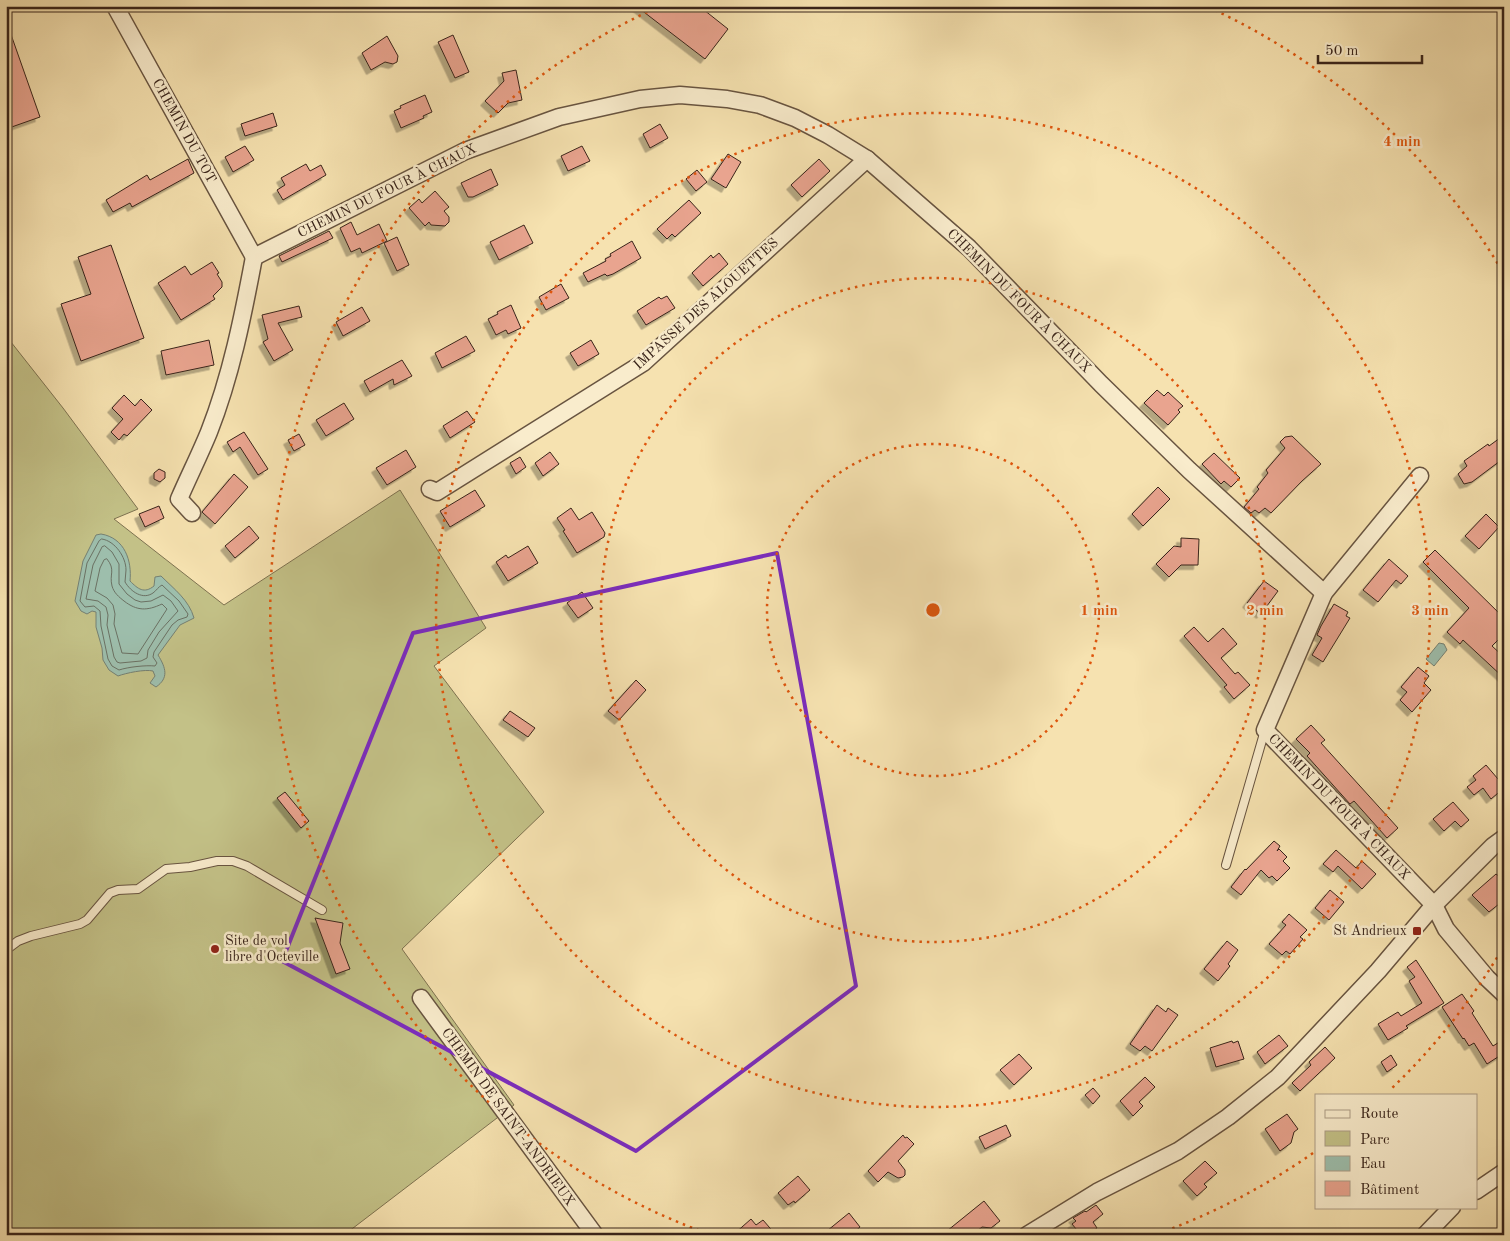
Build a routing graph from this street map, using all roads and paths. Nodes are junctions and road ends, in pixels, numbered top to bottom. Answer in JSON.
{"nodes":[{"id":1,"x":115,"y":6,"type":"edge"},
{"id":2,"x":866,"y":158,"type":"junction"},
{"id":3,"x":254,"y":257,"type":"junction"},
{"id":4,"x":1420,"y":476,"type":"dead end"},
{"id":5,"x":430,"y":489,"type":"dead end"},
{"id":6,"x":192,"y":514,"type":"dead end"},
{"id":7,"x":1324,"y":593,"type":"junction"},
{"id":8,"x":1265,"y":730,"type":"junction"},
{"id":9,"x":1504,"y":838,"type":"edge"},
{"id":10,"x":1226,"y":865,"type":"dead end"},
{"id":11,"x":1434,"y":905,"type":"junction"},
{"id":12,"x":322,"y":910,"type":"dead end"},
{"id":13,"x":6,"y":950,"type":"edge"},
{"id":14,"x":1504,"y":994,"type":"edge"},
{"id":15,"x":421,"y":998,"type":"dead end"},
{"id":16,"x":1504,"y":1172,"type":"edge"},
{"id":17,"x":1478,"y":1190,"type":"edge"},
{"id":18,"x":1451,"y":1208,"type":"edge"},
{"id":19,"x":595,"y":1235,"type":"edge"},
{"id":20,"x":1027,"y":1235,"type":"edge"},
{"id":21,"x":1424,"y":1235,"type":"edge"}],
"edges":[{"from":1,"to":3,"type":"street","name":"CHEMIN DU TOT"},
{"from":2,"to":3,"type":"street","name":"CHEMIN DU FOUR À CHAUX"},
{"from":2,"to":5,"type":"street","name":"IMPASSE DES ALOUETTES"},
{"from":2,"to":7,"type":"street","name":"CHEMIN DU FOUR À CHAUX"},
{"from":3,"to":6,"type":"street"},
{"from":4,"to":7,"type":"street","name":"CHEMIN DU FOUR À CHAUX"},
{"from":7,"to":8,"type":"street","name":"CHEMIN DU FOUR À CHAUX"},
{"from":8,"to":10,"type":"lane"},
{"from":8,"to":11,"type":"street","name":"CHEMIN DU FOUR À CHAUX"},
{"from":9,"to":11,"type":"street"},
{"from":11,"to":14,"type":"street","name":"CHEMIN DU FOUR À CHAUX"},
{"from":11,"to":20,"type":"street"},
{"from":12,"to":13,"type":"lane"},
{"from":15,"to":19,"type":"street","name":"CHEMIN DE SAINT-ANDRIEUX"},
{"from":16,"to":17,"type":"street"},
{"from":18,"to":21,"type":"street"}]}
